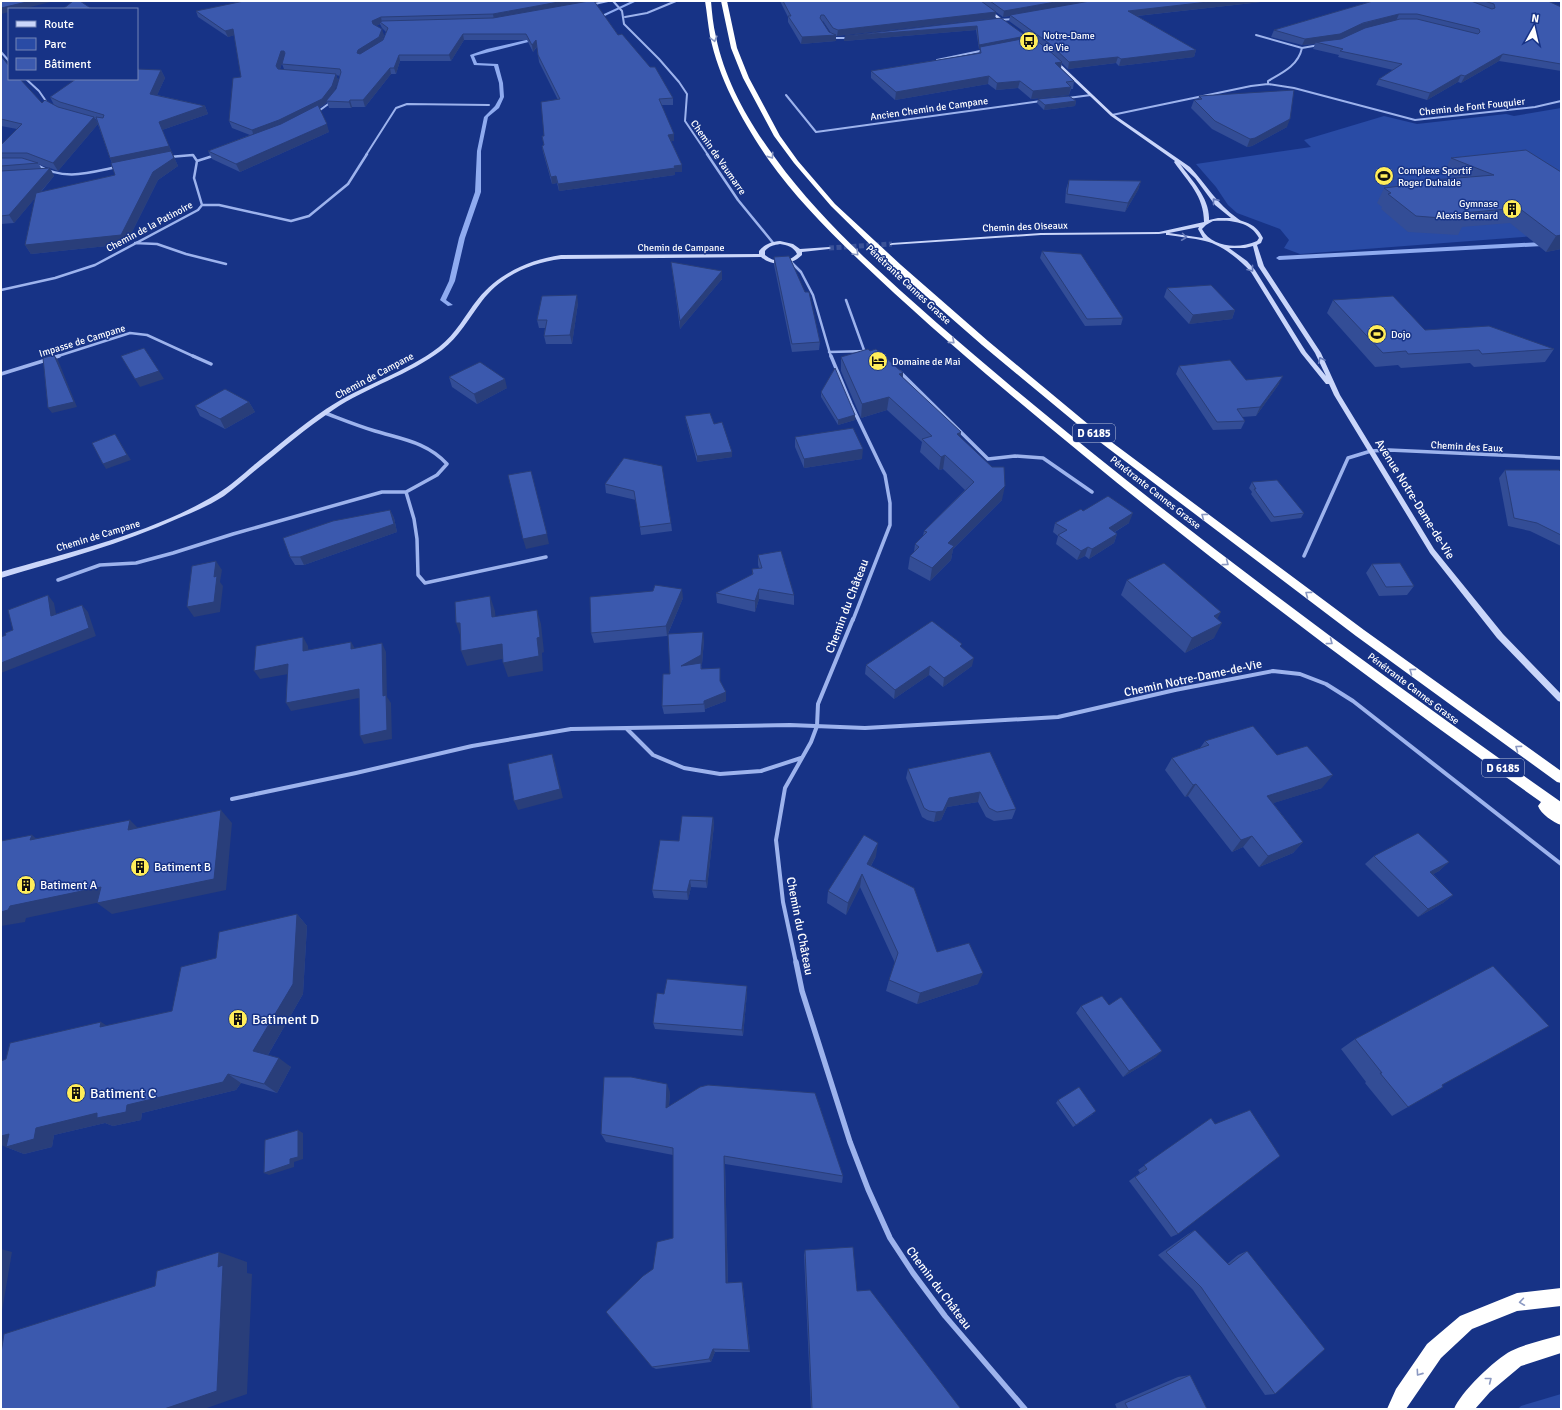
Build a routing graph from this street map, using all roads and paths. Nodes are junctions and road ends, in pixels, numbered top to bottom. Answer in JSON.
{"nodes":[{"id":1,"x":608,"y":1,"type":"edge"},
{"id":2,"x":613,"y":1,"type":"edge"},
{"id":3,"x":676,"y":1,"type":"edge"},
{"id":4,"x":708,"y":1,"type":"edge"},
{"id":5,"x":724,"y":1,"type":"edge"},
{"id":6,"x":976,"y":1,"type":"edge"},
{"id":7,"x":585,"y":6,"type":"edge"},
{"id":8,"x":625,"y":17,"type":"junction"},
{"id":9,"x":1017,"y":18,"type":"edge"},
{"id":10,"x":1001,"y":20,"type":"junction"},
{"id":11,"x":994,"y":21,"type":"edge"},
{"id":12,"x":1012,"y":28,"type":"edge"},
{"id":13,"x":1256,"y":35,"type":"dead end"},
{"id":14,"x":831,"y":37,"type":"edge"},
{"id":15,"x":851,"y":38,"type":"edge"},
{"id":16,"x":1324,"y":45,"type":"edge"},
{"id":17,"x":1302,"y":48,"type":"junction"},
{"id":18,"x":986,"y":50,"type":"edge"},
{"id":19,"x":1,"y":52,"type":"edge"},
{"id":20,"x":1047,"y":53,"type":"edge"},
{"id":21,"x":8,"y":60,"type":"edge"},
{"id":22,"x":937,"y":60,"type":"edge"},
{"id":23,"x":27,"y":80,"type":"edge"},
{"id":24,"x":1268,"y":84,"type":"junction"},
{"id":25,"x":786,"y":95,"type":"dead end"},
{"id":26,"x":1091,"y":95,"type":"junction"},
{"id":27,"x":334,"y":96,"type":"edge"},
{"id":28,"x":1068,"y":98,"type":"edge"},
{"id":29,"x":1045,"y":100,"type":"edge"},
{"id":30,"x":1561,"y":101,"type":"edge"},
{"id":31,"x":489,"y":105,"type":"dead end"},
{"id":32,"x":52,"y":107,"type":"edge"},
{"id":33,"x":314,"y":114,"type":"edge"},
{"id":34,"x":1112,"y":115,"type":"junction"},
{"id":35,"x":217,"y":154,"type":"edge"},
{"id":36,"x":163,"y":158,"type":"edge"},
{"id":37,"x":1173,"y":158,"type":"junction"},
{"id":38,"x":197,"y":161,"type":"junction"},
{"id":39,"x":36,"y":165,"type":"edge"},
{"id":40,"x":118,"y":167,"type":"edge"},
{"id":41,"x":45,"y":173,"type":"edge"},
{"id":42,"x":53,"y":173,"type":"junction"},
{"id":43,"x":202,"y":205,"type":"junction"},
{"id":44,"x":1237,"y":221,"type":"junction"},
{"id":45,"x":1204,"y":224,"type":"junction"},
{"id":46,"x":1159,"y":233,"type":"junction"},
{"id":47,"x":1210,"y":241,"type":"junction"},
{"id":48,"x":134,"y":243,"type":"junction"},
{"id":49,"x":774,"y":244,"type":"junction"},
{"id":50,"x":892,"y":244,"type":"tunnel mouth"},
{"id":51,"x":1221,"y":245,"type":"junction"},
{"id":52,"x":1254,"y":245,"type":"junction"},
{"id":53,"x":829,"y":248,"type":"tunnel mouth"},
{"id":54,"x":799,"y":251,"type":"junction"},
{"id":55,"x":762,"y":255,"type":"junction"},
{"id":56,"x":790,"y":261,"type":"junction"},
{"id":57,"x":226,"y":264,"type":"dead end"},
{"id":58,"x":1,"y":290,"type":"edge"},
{"id":59,"x":846,"y":300,"type":"dead end"},
{"id":60,"x":864,"y":350,"type":"junction"},
{"id":61,"x":829,"y":352,"type":"junction"},
{"id":62,"x":870,"y":352,"type":"edge"},
{"id":63,"x":211,"y":364,"type":"dead end"},
{"id":64,"x":894,"y":366,"type":"edge"},
{"id":65,"x":1,"y":374,"type":"edge"},
{"id":66,"x":1338,"y":395,"type":"junction"},
{"id":67,"x":325,"y":413,"type":"junction"},
{"id":68,"x":1371,"y":451,"type":"junction"},
{"id":69,"x":1561,"y":458,"type":"edge"},
{"id":70,"x":406,"y":492,"type":"junction"},
{"id":71,"x":1092,"y":492,"type":"dead end"},
{"id":72,"x":1304,"y":556,"type":"dead end"},
{"id":73,"x":546,"y":557,"type":"dead end"},
{"id":74,"x":1,"y":575,"type":"edge"},
{"id":75,"x":58,"y":580,"type":"dead end"},
{"id":76,"x":1561,"y":699,"type":"edge"},
{"id":77,"x":817,"y":726,"type":"junction"},
{"id":78,"x":1444,"y":727,"type":"junction"},
{"id":79,"x":627,"y":729,"type":"junction"},
{"id":80,"x":802,"y":758,"type":"junction"},
{"id":81,"x":1561,"y":778,"type":"edge"},
{"id":82,"x":232,"y":799,"type":"dead end"},
{"id":83,"x":1561,"y":809,"type":"edge"},
{"id":84,"x":1561,"y":819,"type":"edge"},
{"id":85,"x":1561,"y":864,"type":"edge"},
{"id":86,"x":1561,"y":1297,"type":"edge"},
{"id":87,"x":1561,"y":1344,"type":"edge"},
{"id":88,"x":1026,"y":1409,"type":"edge"},
{"id":89,"x":1396,"y":1409,"type":"edge"},
{"id":90,"x":1463,"y":1409,"type":"edge"}],
"edges":[{"from":1,"to":7,"type":"street"},
{"from":2,"to":8,"type":"street","name":"Chemin de Vaumarre"},
{"from":3,"to":8,"type":"street"},
{"from":4,"to":78,"type":"highway","name":"Pénétrante Cannes Grasse","number":"D 6185","one_way":true},
{"from":81,"to":5,"type":"highway","name":"Pénétrante Cannes Grasse","number":"D 6185","one_way":true},
{"from":6,"to":10,"type":"main road"},
{"from":8,"to":49,"type":"street","name":"Chemin de Vaumarre"},
{"from":9,"to":10,"type":"street"},
{"from":10,"to":11,"type":"street"},
{"from":10,"to":12,"type":"main road"},
{"from":13,"to":17,"type":"street"},
{"from":14,"to":15,"type":"street"},
{"from":16,"to":17,"type":"street"},
{"from":17,"to":24,"type":"street"},
{"from":18,"to":22,"type":"street"},
{"from":19,"to":21,"type":"street"},
{"from":20,"to":26,"type":"main road"},
{"from":23,"to":32,"type":"street"},
{"from":24,"to":30,"type":"street","name":"Chemin de Font Fouquier"},
{"from":24,"to":34,"type":"street","name":"Chemin de Font Fouquier"},
{"from":25,"to":29,"type":"street","name":"Ancien Chemin de Campane"},
{"from":26,"to":28,"type":"street"},
{"from":26,"to":34,"type":"main road"},
{"from":27,"to":33,"type":"street"},
{"from":31,"to":43,"type":"street"},
{"from":34,"to":37,"type":"main road"},
{"from":35,"to":38,"type":"street"},
{"from":36,"to":38,"type":"street"},
{"from":44,"to":37,"type":"main road","one_way":true},
{"from":37,"to":45,"type":"main road"},
{"from":38,"to":43,"type":"street","name":"Chemin de la Patinoire"},
{"from":39,"to":42,"type":"street"},
{"from":40,"to":42,"type":"street"},
{"from":41,"to":42,"type":"street"},
{"from":43,"to":48,"type":"street","name":"Chemin de la Patinoire"},
{"from":44,"to":45,"type":"main road","name":"Chemin des Oiseaux"},
{"from":44,"to":52,"type":"main road"},
{"from":45,"to":46,"type":"main road","name":"Chemin des Oiseaux"},
{"from":45,"to":47,"type":"main road"},
{"from":46,"to":47,"type":"main road","name":"Chemin des Oiseaux","one_way":true},
{"from":46,"to":50,"type":"main road","name":"Chemin des Oiseaux"},
{"from":47,"to":51,"type":"main road","name":"Chemin des Oiseaux"},
{"from":48,"to":57,"type":"street"},
{"from":48,"to":58,"type":"street","name":"Chemin de la Patinoire"},
{"from":49,"to":54,"type":"main road"},
{"from":49,"to":55,"type":"main road"},
{"from":51,"to":52,"type":"main road"},
{"from":51,"to":66,"type":"main road","name":"Avenue Notre-Dame-de-Vie","one_way":true},
{"from":66,"to":52,"type":"main road","name":"Avenue Notre-Dame-de-Vie","one_way":true},
{"from":53,"to":54,"type":"main road"},
{"from":54,"to":56,"type":"main road"},
{"from":55,"to":56,"type":"main road"},
{"from":55,"to":67,"type":"main road","name":"Chemin de Campane"},
{"from":56,"to":61,"type":"street","name":"Chemin du Château"},
{"from":59,"to":60,"type":"street"},
{"from":60,"to":61,"type":"street"},
{"from":60,"to":62,"type":"street"},
{"from":61,"to":77,"type":"street","name":"Chemin du Château"},
{"from":63,"to":65,"type":"street","name":"Impasse de Campane"},
{"from":64,"to":71,"type":"street"},
{"from":66,"to":68,"type":"main road","name":"Avenue Notre-Dame-de-Vie"},
{"from":67,"to":70,"type":"street"},
{"from":67,"to":74,"type":"main road","name":"Chemin de Campane"},
{"from":68,"to":69,"type":"street","name":"Chemin des Eaux"},
{"from":68,"to":72,"type":"street","name":"Chemin des Eaux"},
{"from":68,"to":76,"type":"main road","name":"Avenue Notre-Dame-de-Vie"},
{"from":70,"to":73,"type":"street"},
{"from":70,"to":75,"type":"street"},
{"from":77,"to":79,"type":"street","name":"Chemin Notre-Dame-de-Vie"},
{"from":77,"to":80,"type":"street","name":"Chemin du Château"},
{"from":77,"to":85,"type":"street","name":"Chemin Notre-Dame-de-Vie"},
{"from":78,"to":83,"type":"highway","name":"Pénétrante Cannes Grasse","number":"D 6185"},
{"from":78,"to":84,"type":"highway"},
{"from":79,"to":80,"type":"street"},
{"from":79,"to":82,"type":"street","name":"Chemin Notre-Dame-de-Vie"},
{"from":80,"to":88,"type":"street","name":"Chemin du Château"},
{"from":86,"to":89,"type":"highway","one_way":true},
{"from":90,"to":87,"type":"highway","one_way":true}]}
